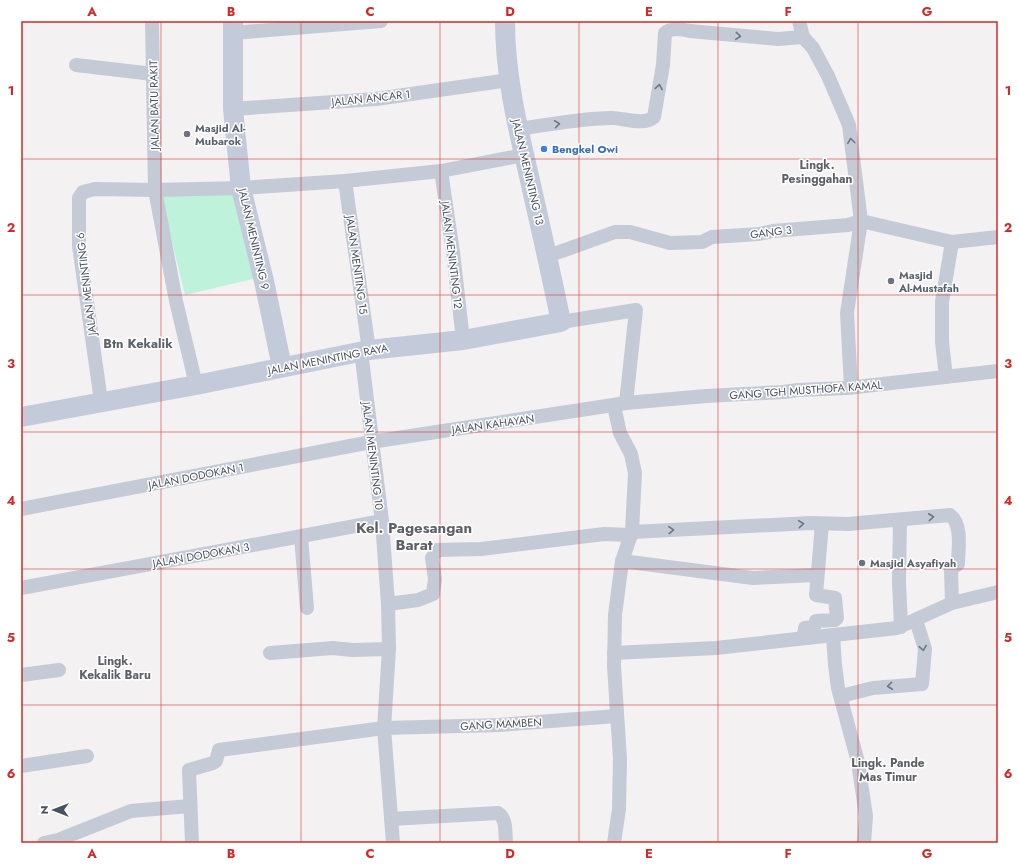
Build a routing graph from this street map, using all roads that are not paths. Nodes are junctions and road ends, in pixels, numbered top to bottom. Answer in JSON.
{"nodes":[{"id":1,"x":152,"y":21,"type":"edge"},
{"id":2,"x":381,"y":21,"type":"edge"},
{"id":3,"x":505,"y":21,"type":"edge"},
{"id":4,"x":799,"y":21,"type":"edge"},
{"id":5,"x":233,"y":27,"type":"edge"},
{"id":6,"x":803,"y":37,"type":"junction"},
{"id":7,"x":76,"y":66,"type":"dead end"},
{"id":8,"x":153,"y":74,"type":"junction"},
{"id":9,"x":509,"y":80,"type":"junction"},
{"id":10,"x":233,"y":109,"type":"junction"},
{"id":11,"x":518,"y":129,"type":"junction"},
{"id":12,"x":524,"y":155,"type":"junction"},
{"id":13,"x":441,"y":171,"type":"junction"},
{"id":14,"x":345,"y":181,"type":"junction"},
{"id":15,"x":241,"y":188,"type":"junction"},
{"id":16,"x":155,"y":190,"type":"junction"},
{"id":17,"x":861,"y":222,"type":"junction"},
{"id":18,"x":998,"y":237,"type":"edge"},
{"id":19,"x":952,"y":242,"type":"junction"},
{"id":20,"x":548,"y":256,"type":"junction"},
{"id":21,"x":561,"y":322,"type":"junction"},
{"id":22,"x":463,"y":340,"type":"junction"},
{"id":23,"x":365,"y":350,"type":"junction"},
{"id":24,"x":282,"y":367,"type":"junction"},
{"id":25,"x":998,"y":371,"type":"edge"},
{"id":26,"x":946,"y":377,"type":"junction"},
{"id":27,"x":196,"y":385,"type":"junction"},
{"id":28,"x":851,"y":387,"type":"junction"},
{"id":29,"x":101,"y":401,"type":"junction"},
{"id":30,"x":620,"y":405,"type":"junction"},
{"id":31,"x":21,"y":418,"type":"edge"},
{"id":32,"x":371,"y":442,"type":"junction"},
{"id":33,"x":21,"y":509,"type":"edge"},
{"id":34,"x":900,"y":520,"type":"junction"},
{"id":35,"x":382,"y":521,"type":"junction"},
{"id":36,"x":822,"y":524,"type":"junction"},
{"id":37,"x":632,"y":534,"type":"junction"},
{"id":38,"x":301,"y":537,"type":"junction"},
{"id":39,"x":622,"y":561,"type":"junction"},
{"id":40,"x":818,"y":575,"type":"junction"},
{"id":41,"x":21,"y":588,"type":"edge"},
{"id":42,"x":998,"y":592,"type":"edge"},
{"id":43,"x":952,"y":603,"type":"junction"},
{"id":44,"x":388,"y":604,"type":"junction"},
{"id":45,"x":307,"y":608,"type":"dead end"},
{"id":46,"x":916,"y":620,"type":"junction"},
{"id":47,"x":899,"y":627,"type":"junction"},
{"id":48,"x":833,"y":636,"type":"junction"},
{"id":49,"x":808,"y":638,"type":"junction"},
{"id":50,"x":389,"y":649,"type":"junction"},
{"id":51,"x":270,"y":653,"type":"dead end"},
{"id":52,"x":614,"y":653,"type":"junction"},
{"id":53,"x":59,"y":670,"type":"dead end"},
{"id":54,"x":21,"y":675,"type":"edge"},
{"id":55,"x":841,"y":696,"type":"junction"},
{"id":56,"x":617,"y":716,"type":"junction"},
{"id":57,"x":384,"y":728,"type":"junction"},
{"id":58,"x":86,"y":756,"type":"dead end"},
{"id":59,"x":21,"y":766,"type":"edge"},
{"id":60,"x":190,"y":806,"type":"junction"},
{"id":61,"x":391,"y":819,"type":"junction"},
{"id":62,"x":44,"y":843,"type":"edge"},
{"id":63,"x":192,"y":843,"type":"edge"},
{"id":64,"x":393,"y":843,"type":"edge"},
{"id":65,"x":506,"y":843,"type":"edge"},
{"id":66,"x":614,"y":843,"type":"edge"},
{"id":67,"x":864,"y":843,"type":"edge"}],
"edges":[{"from":1,"to":8,"type":"street","name":"JALAN BATU RAKIT"},
{"from":2,"to":5,"type":"street"},
{"from":3,"to":9,"type":"street","name":"JALAN MENINTING 13"},
{"from":4,"to":6,"type":"street"},
{"from":5,"to":10,"type":"street","name":"JALAN MENINTING 9"},
{"from":11,"to":6,"type":"street","one_way":true},
{"from":17,"to":6,"type":"street","one_way":true},
{"from":7,"to":8,"type":"street"},
{"from":8,"to":16,"type":"street","name":"JALAN BATU RAKIT"},
{"from":9,"to":10,"type":"street","name":"JALAN ANCAR 1"},
{"from":9,"to":11,"type":"street","name":"JALAN MENINTING 13"},
{"from":10,"to":15,"type":"street","name":"JALAN MENINTING 9"},
{"from":11,"to":12,"type":"street","name":"JALAN MENINTING 13"},
{"from":12,"to":13,"type":"street","name":"JALAN MENINTING 6"},
{"from":12,"to":20,"type":"street","name":"JALAN MENINTING 13"},
{"from":13,"to":14,"type":"street","name":"JALAN MENINTING 6"},
{"from":13,"to":22,"type":"street","name":"JALAN MENINTING 12"},
{"from":14,"to":15,"type":"street","name":"JALAN MENINTING 6"},
{"from":14,"to":23,"type":"street","name":"JALAN MENITING 15"},
{"from":15,"to":16,"type":"street","name":"JALAN MENINTING 6"},
{"from":15,"to":24,"type":"street","name":"JALAN MENINTING 9"},
{"from":16,"to":27,"type":"street","name":"JALAN BATU RAKIT"},
{"from":16,"to":29,"type":"street","name":"JALAN MENINTING 6"},
{"from":17,"to":19,"type":"street","name":"GANG 3"},
{"from":17,"to":20,"type":"street","name":"GANG 3"},
{"from":17,"to":28,"type":"street"},
{"from":18,"to":19,"type":"street","name":"GANG 3"},
{"from":19,"to":26,"type":"street"},
{"from":20,"to":21,"type":"street","name":"JALAN MENINTING 13"},
{"from":21,"to":22,"type":"street","name":"JALAN MENINTING RAYA"},
{"from":21,"to":30,"type":"street","name":"JALAN MENINTING RAYA"},
{"from":22,"to":23,"type":"street","name":"JALAN MENINTING RAYA"},
{"from":23,"to":24,"type":"street","name":"JALAN MENINTING RAYA"},
{"from":23,"to":32,"type":"street","name":"JALAN MENINTING 10"},
{"from":24,"to":27,"type":"street","name":"JALAN MENINTING RAYA"},
{"from":25,"to":26,"type":"street","name":"GANG TGH MUSTHOFA KAMAL"},
{"from":26,"to":28,"type":"street","name":"GANG TGH MUSTHOFA KAMAL"},
{"from":27,"to":29,"type":"street","name":"JALAN MENINTING RAYA"},
{"from":28,"to":30,"type":"street","name":"GANG TGH MUSTHOFA KAMAL"},
{"from":29,"to":31,"type":"street","name":"JALAN MENINTING RAYA"},
{"from":30,"to":32,"type":"street","name":"JALAN KAHAYAN"},
{"from":30,"to":37,"type":"street"},
{"from":32,"to":33,"type":"street","name":"JALAN DODOKAN 1"},
{"from":32,"to":35,"type":"street","name":"JALAN MENINTING 10"},
{"from":34,"to":36,"type":"street"},
{"from":34,"to":43,"type":"street","one_way":true},
{"from":34,"to":47,"type":"street"},
{"from":35,"to":38,"type":"street","name":"JALAN DODOKAN 3"},
{"from":35,"to":44,"type":"street","name":"JALAN MENINTING 10"},
{"from":37,"to":36,"type":"street","one_way":true},
{"from":36,"to":40,"type":"street"},
{"from":37,"to":39,"type":"street"},
{"from":37,"to":44,"type":"street"},
{"from":38,"to":41,"type":"street","name":"JALAN DODOKAN 3"},
{"from":38,"to":45,"type":"street"},
{"from":39,"to":40,"type":"street"},
{"from":39,"to":52,"type":"street"},
{"from":40,"to":49,"type":"street"},
{"from":42,"to":43,"type":"street"},
{"from":43,"to":46,"type":"street"},
{"from":44,"to":50,"type":"street","name":"JALAN MENINTING 10"},
{"from":46,"to":47,"type":"street"},
{"from":46,"to":55,"type":"street","one_way":true},
{"from":47,"to":48,"type":"street"},
{"from":48,"to":49,"type":"street"},
{"from":48,"to":55,"type":"street"},
{"from":49,"to":52,"type":"street"},
{"from":50,"to":51,"type":"street"},
{"from":50,"to":57,"type":"street","name":"JALAN MENINTING 10"},
{"from":52,"to":56,"type":"street"},
{"from":53,"to":54,"type":"street"},
{"from":55,"to":67,"type":"street"},
{"from":56,"to":57,"type":"street","name":"GANG MAMBEN"},
{"from":56,"to":66,"type":"street"},
{"from":57,"to":60,"type":"street","name":"GANG MAMBEN"},
{"from":57,"to":61,"type":"street","name":"JALAN MENINTING 10"},
{"from":58,"to":59,"type":"street"},
{"from":60,"to":62,"type":"street"},
{"from":60,"to":63,"type":"street"},
{"from":61,"to":64,"type":"street","name":"JALAN MENINTING 10"},
{"from":61,"to":65,"type":"street"}]}
